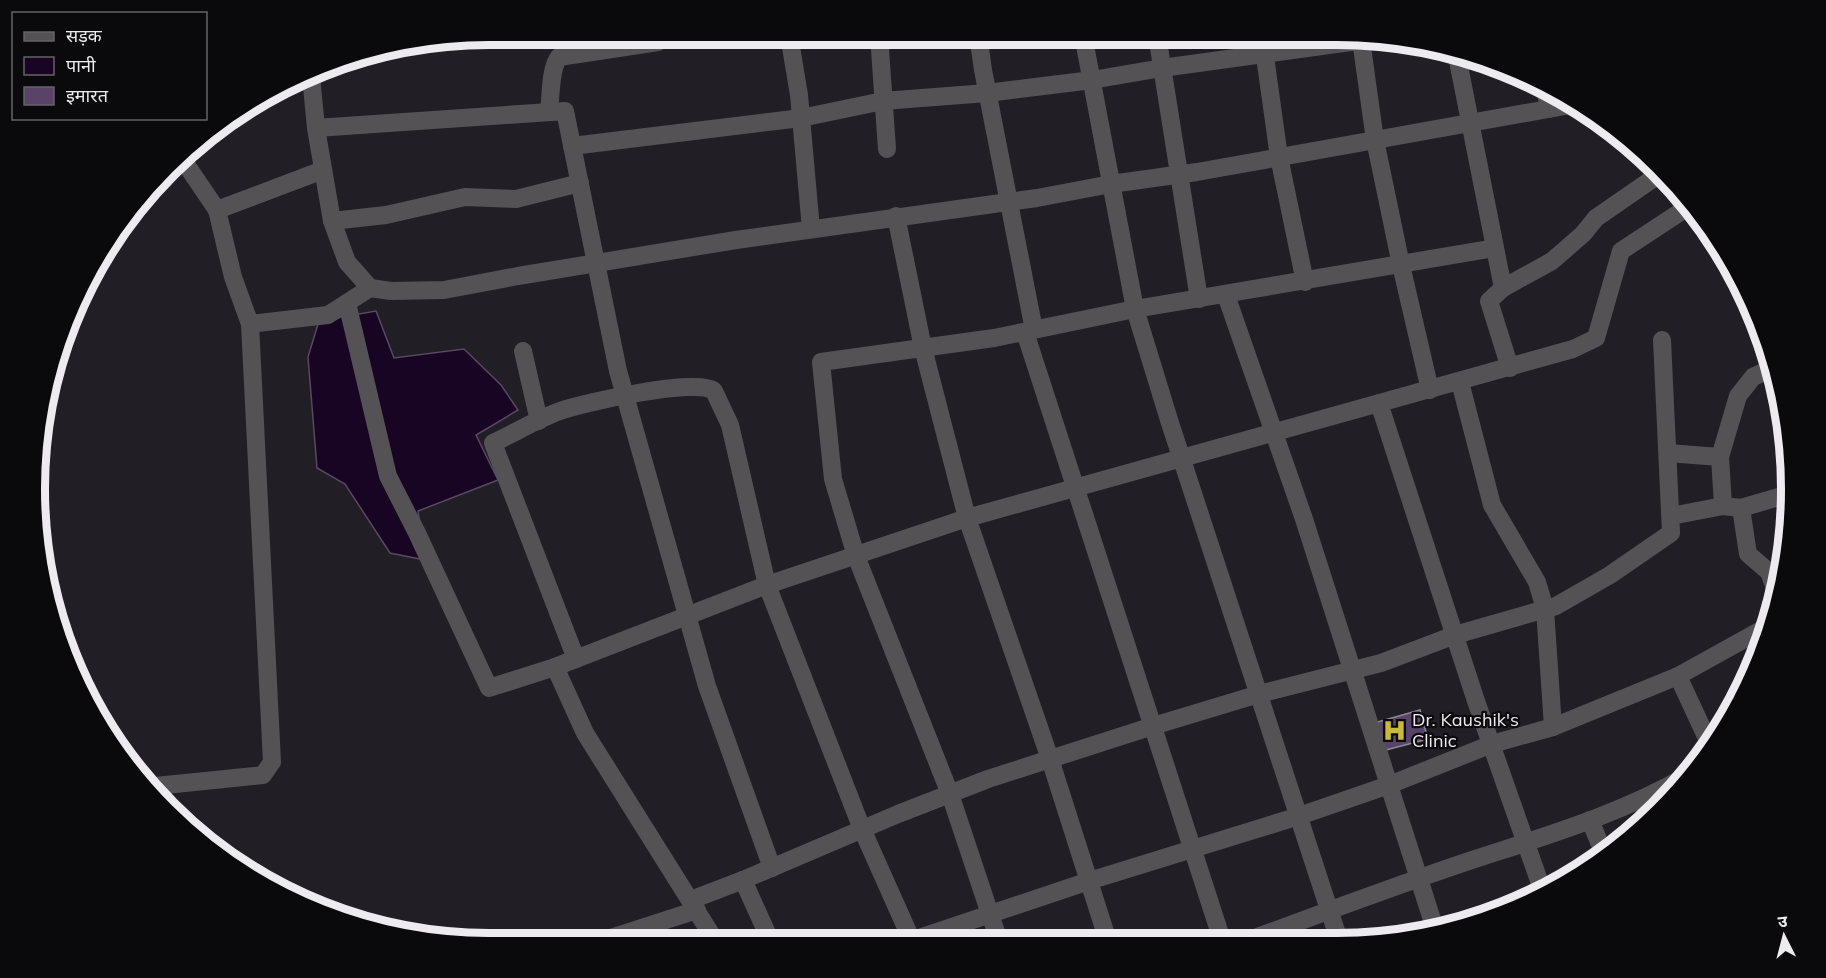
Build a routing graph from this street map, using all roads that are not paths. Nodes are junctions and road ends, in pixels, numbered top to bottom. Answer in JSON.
{"nodes":[{"id":1,"x":638,"y":45,"type":"edge"},
{"id":2,"x":790,"y":45,"type":"edge"},
{"id":3,"x":880,"y":45,"type":"edge"},
{"id":4,"x":980,"y":45,"type":"edge"},
{"id":5,"x":1085,"y":45,"type":"edge"},
{"id":6,"x":1159,"y":45,"type":"edge"},
{"id":7,"x":1264,"y":45,"type":"edge"},
{"id":8,"x":1327,"y":45,"type":"edge"},
{"id":9,"x":1362,"y":46,"type":"edge"},
{"id":10,"x":1265,"y":54,"type":"junction"},
{"id":11,"x":1458,"y":62,"type":"edge"},
{"id":12,"x":1162,"y":68,"type":"junction"},
{"id":13,"x":1092,"y":80,"type":"junction"},
{"id":14,"x":311,"y":83,"type":"edge"},
{"id":15,"x":987,"y":93,"type":"junction"},
{"id":16,"x":1547,"y":98,"type":"edge"},
{"id":17,"x":884,"y":101,"type":"junction"},
{"id":18,"x":1563,"y":106,"type":"edge"},
{"id":19,"x":1549,"y":109,"type":"junction"},
{"id":20,"x":549,"y":112,"type":"junction"},
{"id":21,"x":801,"y":118,"type":"junction"},
{"id":22,"x":1471,"y":124,"type":"junction"},
{"id":23,"x":316,"y":128,"type":"junction"},
{"id":24,"x":1375,"y":140,"type":"junction"},
{"id":25,"x":572,"y":146,"type":"junction"},
{"id":26,"x":887,"y":149,"type":"dead end"},
{"id":27,"x":1279,"y":157,"type":"junction"},
{"id":28,"x":186,"y":164,"type":"edge"},
{"id":29,"x":323,"y":170,"type":"junction"},
{"id":30,"x":1179,"y":175,"type":"junction"},
{"id":31,"x":1654,"y":178,"type":"edge"},
{"id":32,"x":579,"y":183,"type":"junction"},
{"id":33,"x":1111,"y":184,"type":"junction"},
{"id":34,"x":1009,"y":201,"type":"junction"},
{"id":35,"x":217,"y":210,"type":"junction"},
{"id":36,"x":1683,"y":211,"type":"edge"},
{"id":37,"x":896,"y":216,"type":"junction"},
{"id":38,"x":332,"y":221,"type":"junction"},
{"id":39,"x":811,"y":229,"type":"junction"},
{"id":40,"x":1496,"y":248,"type":"junction"},
{"id":41,"x":596,"y":264,"type":"junction"},
{"id":42,"x":1401,"y":265,"type":"junction"},
{"id":43,"x":1305,"y":282,"type":"junction"},
{"id":44,"x":370,"y":288,"type":"junction"},
{"id":45,"x":1503,"y":288,"type":"junction"},
{"id":46,"x":1226,"y":295,"type":"junction"},
{"id":47,"x":1199,"y":299,"type":"junction"},
{"id":48,"x":347,"y":303,"type":"junction"},
{"id":49,"x":1135,"y":309,"type":"junction"},
{"id":50,"x":250,"y":324,"type":"junction"},
{"id":51,"x":1030,"y":331,"type":"junction"},
{"id":52,"x":1662,"y":340,"type":"dead end"},
{"id":53,"x":923,"y":348,"type":"junction"},
{"id":54,"x":523,"y":351,"type":"dead end"},
{"id":55,"x":1510,"y":368,"type":"junction"},
{"id":56,"x":1765,"y":371,"type":"edge"},
{"id":57,"x":1460,"y":382,"type":"junction"},
{"id":58,"x":1430,"y":390,"type":"junction"},
{"id":59,"x":624,"y":394,"type":"junction"},
{"id":60,"x":1379,"y":403,"type":"junction"},
{"id":61,"x":539,"y":421,"type":"junction"},
{"id":62,"x":1272,"y":433,"type":"junction"},
{"id":63,"x":1668,"y":453,"type":"junction"},
{"id":64,"x":1720,"y":457,"type":"junction"},
{"id":65,"x":1181,"y":459,"type":"junction"},
{"id":66,"x":1076,"y":488,"type":"junction"},
{"id":67,"x":1781,"y":496,"type":"edge"},
{"id":68,"x":1732,"y":507,"type":"junction"},
{"id":69,"x":1671,"y":516,"type":"junction"},
{"id":70,"x":967,"y":518,"type":"junction"},
{"id":71,"x":856,"y":555,"type":"junction"},
{"id":72,"x":1771,"y":579,"type":"edge"},
{"id":73,"x":767,"y":585,"type":"junction"},
{"id":74,"x":1545,"y":609,"type":"junction"},
{"id":75,"x":686,"y":616,"type":"junction"},
{"id":76,"x":1757,"y":632,"type":"edge"},
{"id":77,"x":1455,"y":635,"type":"junction"},
{"id":78,"x":576,"y":659,"type":"junction"},
{"id":79,"x":555,"y":667,"type":"junction"},
{"id":80,"x":1353,"y":671,"type":"junction"},
{"id":81,"x":1678,"y":676,"type":"junction"},
{"id":82,"x":1259,"y":694,"type":"junction"},
{"id":83,"x":1153,"y":726,"type":"junction"},
{"id":84,"x":1553,"y":727,"type":"junction"},
{"id":85,"x":1706,"y":736,"type":"edge"},
{"id":86,"x":1492,"y":744,"type":"junction"},
{"id":87,"x":1050,"y":759,"type":"junction"},
{"id":88,"x":1389,"y":785,"type":"junction"},
{"id":89,"x":159,"y":786,"type":"edge"},
{"id":90,"x":1665,"y":788,"type":"edge"},
{"id":91,"x":950,"y":794,"type":"junction"},
{"id":92,"x":1299,"y":816,"type":"junction"},
{"id":93,"x":1590,"y":820,"type":"junction"},
{"id":94,"x":862,"y":829,"type":"junction"},
{"id":95,"x":1526,"y":842,"type":"junction"},
{"id":96,"x":1601,"y":846,"type":"edge"},
{"id":97,"x":1193,"y":849,"type":"junction"},
{"id":98,"x":772,"y":867,"type":"junction"},
{"id":99,"x":1419,"y":878,"type":"junction"},
{"id":100,"x":743,"y":880,"type":"junction"},
{"id":101,"x":1089,"y":881,"type":"junction"},
{"id":102,"x":1540,"y":883,"type":"edge"},
{"id":103,"x":694,"y":905,"type":"junction"},
{"id":104,"x":1330,"y":910,"type":"junction"},
{"id":105,"x":990,"y":913,"type":"junction"},
{"id":106,"x":1433,"y":922,"type":"edge"},
{"id":107,"x":621,"y":933,"type":"edge"},
{"id":108,"x":711,"y":933,"type":"edge"},
{"id":109,"x":767,"y":933,"type":"edge"},
{"id":110,"x":908,"y":933,"type":"edge"},
{"id":111,"x":934,"y":933,"type":"edge"},
{"id":112,"x":996,"y":933,"type":"edge"},
{"id":113,"x":1106,"y":933,"type":"edge"},
{"id":114,"x":1220,"y":933,"type":"edge"},
{"id":115,"x":1267,"y":933,"type":"edge"},
{"id":116,"x":1337,"y":933,"type":"edge"}],
"edges":[{"from":1,"to":20,"type":"street"},
{"from":2,"to":21,"type":"street"},
{"from":3,"to":17,"type":"street"},
{"from":4,"to":15,"type":"street"},
{"from":5,"to":13,"type":"street"},
{"from":6,"to":12,"type":"street"},
{"from":7,"to":10,"type":"street"},
{"from":8,"to":10,"type":"street"},
{"from":9,"to":24,"type":"street"},
{"from":10,"to":12,"type":"street"},
{"from":10,"to":27,"type":"street"},
{"from":11,"to":22,"type":"street"},
{"from":12,"to":13,"type":"street"},
{"from":12,"to":30,"type":"street"},
{"from":13,"to":15,"type":"street"},
{"from":13,"to":33,"type":"street"},
{"from":14,"to":23,"type":"street"},
{"from":15,"to":17,"type":"street"},
{"from":15,"to":34,"type":"street"},
{"from":16,"to":19,"type":"street"},
{"from":17,"to":21,"type":"street"},
{"from":17,"to":26,"type":"street"},
{"from":18,"to":19,"type":"street"},
{"from":19,"to":22,"type":"street"},
{"from":20,"to":23,"type":"street"},
{"from":20,"to":25,"type":"street"},
{"from":21,"to":25,"type":"street"},
{"from":21,"to":39,"type":"street"},
{"from":22,"to":24,"type":"street"},
{"from":22,"to":40,"type":"street"},
{"from":23,"to":29,"type":"street"},
{"from":24,"to":27,"type":"street"},
{"from":24,"to":42,"type":"street"},
{"from":25,"to":32,"type":"street"},
{"from":27,"to":30,"type":"street"},
{"from":27,"to":43,"type":"street"},
{"from":28,"to":35,"type":"street"},
{"from":29,"to":35,"type":"street"},
{"from":29,"to":38,"type":"street"},
{"from":30,"to":33,"type":"street"},
{"from":30,"to":47,"type":"street"},
{"from":31,"to":45,"type":"street"},
{"from":32,"to":38,"type":"street"},
{"from":32,"to":41,"type":"street"},
{"from":33,"to":34,"type":"street"},
{"from":33,"to":49,"type":"street"},
{"from":34,"to":37,"type":"street"},
{"from":34,"to":51,"type":"street"},
{"from":35,"to":50,"type":"street"},
{"from":36,"to":55,"type":"street"},
{"from":37,"to":39,"type":"street"},
{"from":37,"to":53,"type":"street"},
{"from":38,"to":44,"type":"street"},
{"from":39,"to":41,"type":"street"},
{"from":40,"to":42,"type":"street"},
{"from":40,"to":45,"type":"street"},
{"from":41,"to":44,"type":"street"},
{"from":41,"to":59,"type":"street"},
{"from":42,"to":43,"type":"street"},
{"from":42,"to":58,"type":"street"},
{"from":43,"to":46,"type":"street"},
{"from":44,"to":48,"type":"street"},
{"from":45,"to":55,"type":"street"},
{"from":46,"to":47,"type":"street"},
{"from":46,"to":62,"type":"street"},
{"from":47,"to":49,"type":"street"},
{"from":48,"to":50,"type":"street"},
{"from":48,"to":79,"type":"street"},
{"from":49,"to":51,"type":"street"},
{"from":49,"to":65,"type":"street"},
{"from":50,"to":89,"type":"street"},
{"from":51,"to":53,"type":"street"},
{"from":51,"to":66,"type":"street"},
{"from":52,"to":63,"type":"street"},
{"from":53,"to":70,"type":"street"},
{"from":53,"to":71,"type":"street"},
{"from":54,"to":61,"type":"street"},
{"from":55,"to":57,"type":"street"},
{"from":56,"to":64,"type":"street"},
{"from":57,"to":58,"type":"street"},
{"from":57,"to":74,"type":"street"},
{"from":58,"to":60,"type":"street"},
{"from":59,"to":61,"type":"street"},
{"from":59,"to":73,"type":"street"},
{"from":59,"to":75,"type":"street"},
{"from":60,"to":62,"type":"street"},
{"from":60,"to":77,"type":"street"},
{"from":61,"to":78,"type":"street"},
{"from":62,"to":65,"type":"street"},
{"from":62,"to":80,"type":"street"},
{"from":63,"to":64,"type":"street"},
{"from":63,"to":69,"type":"street"},
{"from":64,"to":68,"type":"street"},
{"from":65,"to":66,"type":"street"},
{"from":65,"to":82,"type":"street"},
{"from":66,"to":70,"type":"street"},
{"from":66,"to":83,"type":"street"},
{"from":67,"to":68,"type":"street"},
{"from":68,"to":69,"type":"street"},
{"from":68,"to":72,"type":"street"},
{"from":69,"to":74,"type":"street"},
{"from":70,"to":71,"type":"street"},
{"from":70,"to":87,"type":"street"},
{"from":71,"to":73,"type":"street"},
{"from":71,"to":91,"type":"street"},
{"from":73,"to":75,"type":"street"},
{"from":73,"to":94,"type":"street"},
{"from":74,"to":77,"type":"street"},
{"from":74,"to":84,"type":"street"},
{"from":75,"to":78,"type":"street"},
{"from":75,"to":98,"type":"street"},
{"from":76,"to":81,"type":"street"},
{"from":77,"to":80,"type":"street"},
{"from":77,"to":86,"type":"street"},
{"from":78,"to":79,"type":"street"},
{"from":79,"to":103,"type":"street"},
{"from":80,"to":82,"type":"street"},
{"from":80,"to":88,"type":"street"},
{"from":81,"to":84,"type":"street"},
{"from":81,"to":85,"type":"street"},
{"from":82,"to":83,"type":"street"},
{"from":82,"to":92,"type":"street"},
{"from":83,"to":87,"type":"street"},
{"from":83,"to":97,"type":"street"},
{"from":84,"to":86,"type":"street"},
{"from":86,"to":88,"type":"street"},
{"from":86,"to":95,"type":"street"},
{"from":87,"to":91,"type":"street"},
{"from":87,"to":101,"type":"street"},
{"from":88,"to":92,"type":"street"},
{"from":88,"to":99,"type":"street"},
{"from":90,"to":93,"type":"street"},
{"from":91,"to":94,"type":"street"},
{"from":91,"to":105,"type":"street"},
{"from":92,"to":97,"type":"street"},
{"from":92,"to":104,"type":"street"},
{"from":93,"to":95,"type":"street"},
{"from":93,"to":96,"type":"street"},
{"from":94,"to":98,"type":"street"},
{"from":94,"to":110,"type":"street"},
{"from":95,"to":99,"type":"street"},
{"from":95,"to":102,"type":"street"},
{"from":97,"to":101,"type":"street"},
{"from":97,"to":114,"type":"street"},
{"from":98,"to":100,"type":"street"},
{"from":99,"to":104,"type":"street"},
{"from":99,"to":106,"type":"street"},
{"from":100,"to":103,"type":"street"},
{"from":100,"to":109,"type":"street"},
{"from":101,"to":105,"type":"street"},
{"from":101,"to":113,"type":"street"},
{"from":103,"to":107,"type":"street"},
{"from":103,"to":108,"type":"street"},
{"from":104,"to":115,"type":"street"},
{"from":104,"to":116,"type":"street"},
{"from":105,"to":111,"type":"street"},
{"from":105,"to":112,"type":"street"}]}
